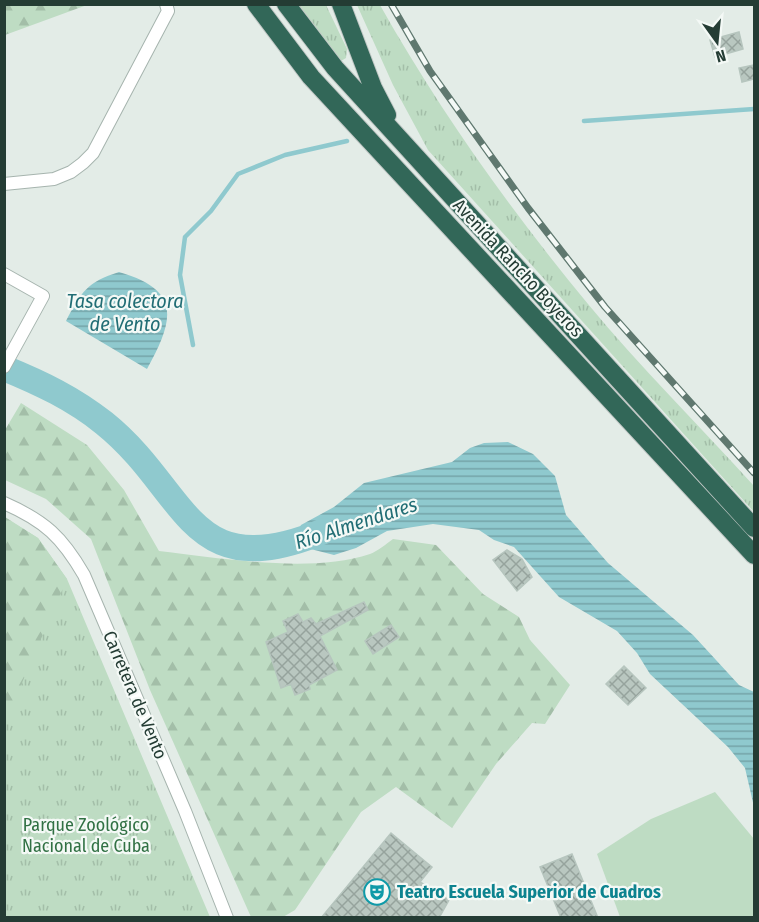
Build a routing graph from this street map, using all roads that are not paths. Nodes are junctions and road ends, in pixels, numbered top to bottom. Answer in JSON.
{"nodes":[{"id":1,"x":166,"y":4,"type":"edge"},
{"id":2,"x":256,"y":4,"type":"edge"},
{"id":3,"x":286,"y":4,"type":"edge"},
{"id":4,"x":341,"y":4,"type":"edge"},
{"id":5,"x":415,"y":156,"type":"junction"},
{"id":6,"x":4,"y":183,"type":"edge"},
{"id":7,"x":4,"y":274,"type":"edge"},
{"id":8,"x":4,"y":367,"type":"edge"},
{"id":9,"x":4,"y":503,"type":"edge"},
{"id":10,"x":754,"y":528,"type":"edge"},
{"id":11,"x":754,"y":555,"type":"edge"},
{"id":12,"x":227,"y":918,"type":"edge"}],
"edges":[{"from":1,"to":6,"type":"street"},
{"from":2,"to":11,"type":"highway","name":"Avenida Rancho Boyeros"},
{"from":3,"to":5,"type":"highway","name":"Avenida Rancho Boyeros"},
{"from":4,"to":5,"type":"highway"},
{"from":5,"to":10,"type":"highway","name":"Avenida Rancho Boyeros"},
{"from":7,"to":8,"type":"street"},
{"from":9,"to":12,"type":"street","name":"Carretera de Vento"}]}
